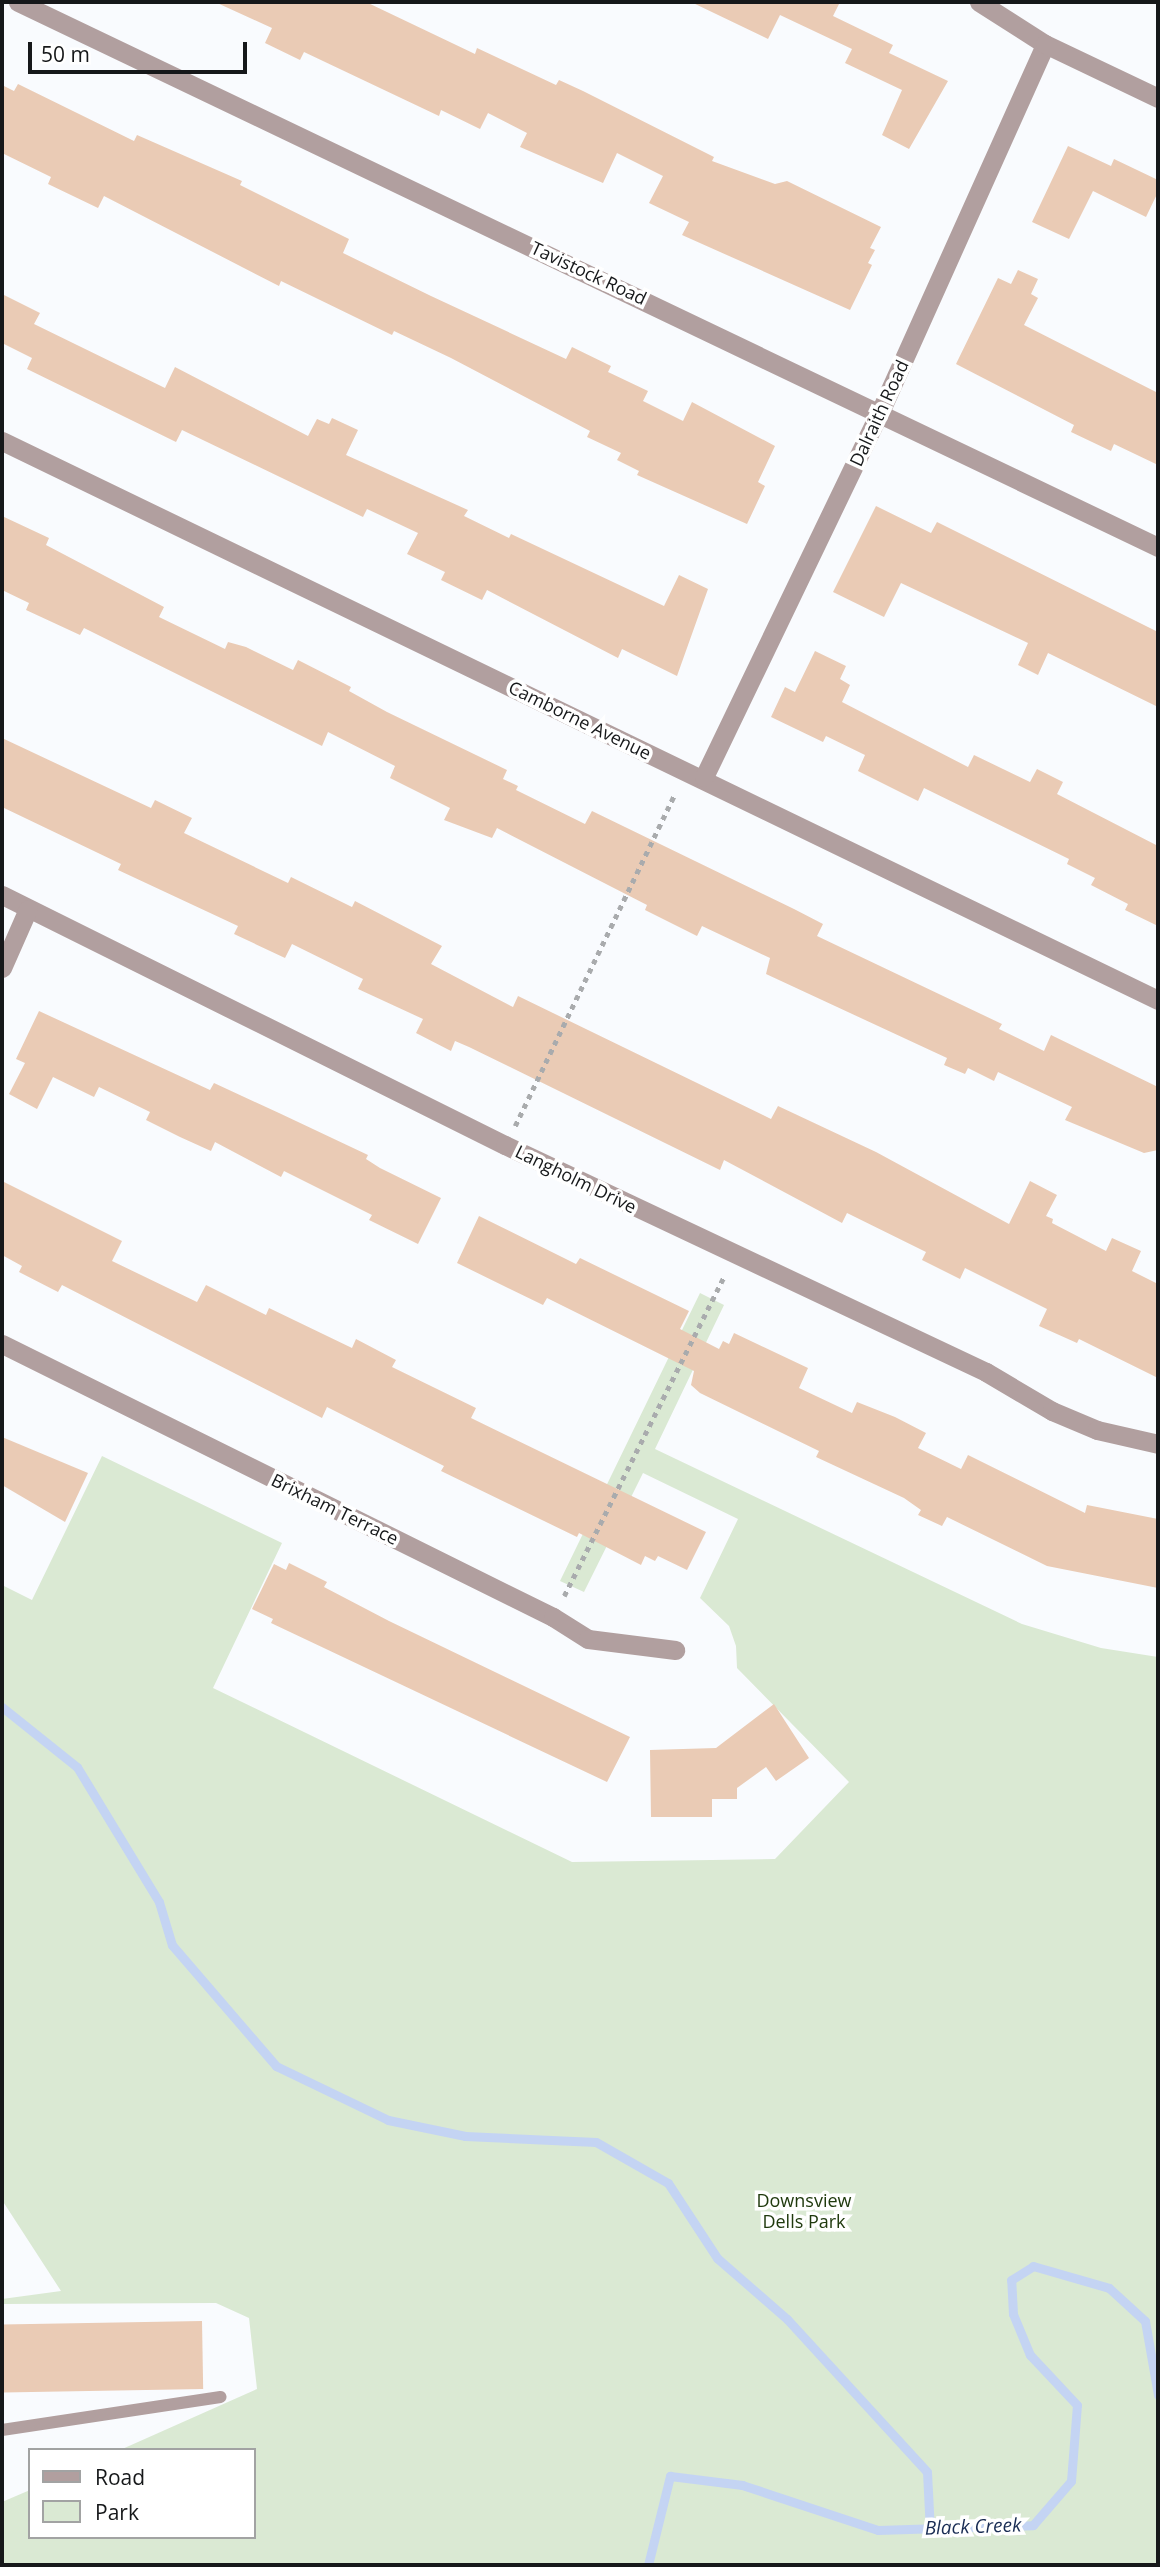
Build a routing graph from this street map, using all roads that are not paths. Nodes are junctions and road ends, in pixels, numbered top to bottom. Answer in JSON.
{"nodes":[{"id":1,"x":18,"y":2,"type":"edge"},
{"id":2,"x":979,"y":2,"type":"edge"},
{"id":3,"x":1045,"y":44,"type":"junction"},
{"id":4,"x":1158,"y":98,"type":"edge"},
{"id":5,"x":880,"y":412,"type":"junction"},
{"id":6,"x":2,"y":441,"type":"edge"},
{"id":7,"x":1158,"y":547,"type":"edge"},
{"id":8,"x":695,"y":774,"type":"junction"},
{"id":9,"x":2,"y":895,"type":"edge"},
{"id":10,"x":29,"y":909,"type":"junction"},
{"id":11,"x":2,"y":968,"type":"edge"},
{"id":12,"x":1158,"y":1000,"type":"edge"},
{"id":13,"x":2,"y":1344,"type":"edge"},
{"id":14,"x":1158,"y":1444,"type":"edge"},
{"id":15,"x":675,"y":1650,"type":"dead end"},
{"id":16,"x":221,"y":2397,"type":"dead end"},
{"id":17,"x":2,"y":2430,"type":"edge"}],
"edges":[{"from":1,"to":5,"type":"street","name":"Tavistock Road"},
{"from":2,"to":3,"type":"street"},
{"from":3,"to":4,"type":"street"},
{"from":3,"to":5,"type":"street","name":"Dalraith Road"},
{"from":5,"to":7,"type":"street","name":"Tavistock Road"},
{"from":5,"to":8,"type":"street","name":"Dalraith Road"},
{"from":6,"to":8,"type":"street","name":"Camborne Avenue"},
{"from":8,"to":12,"type":"street","name":"Camborne Avenue"},
{"from":9,"to":10,"type":"street","name":"Langholm Drive"},
{"from":10,"to":11,"type":"street"},
{"from":10,"to":14,"type":"street","name":"Langholm Drive"},
{"from":13,"to":15,"type":"street","name":"Brixham Terrace"},
{"from":16,"to":17,"type":"lane"}]}
